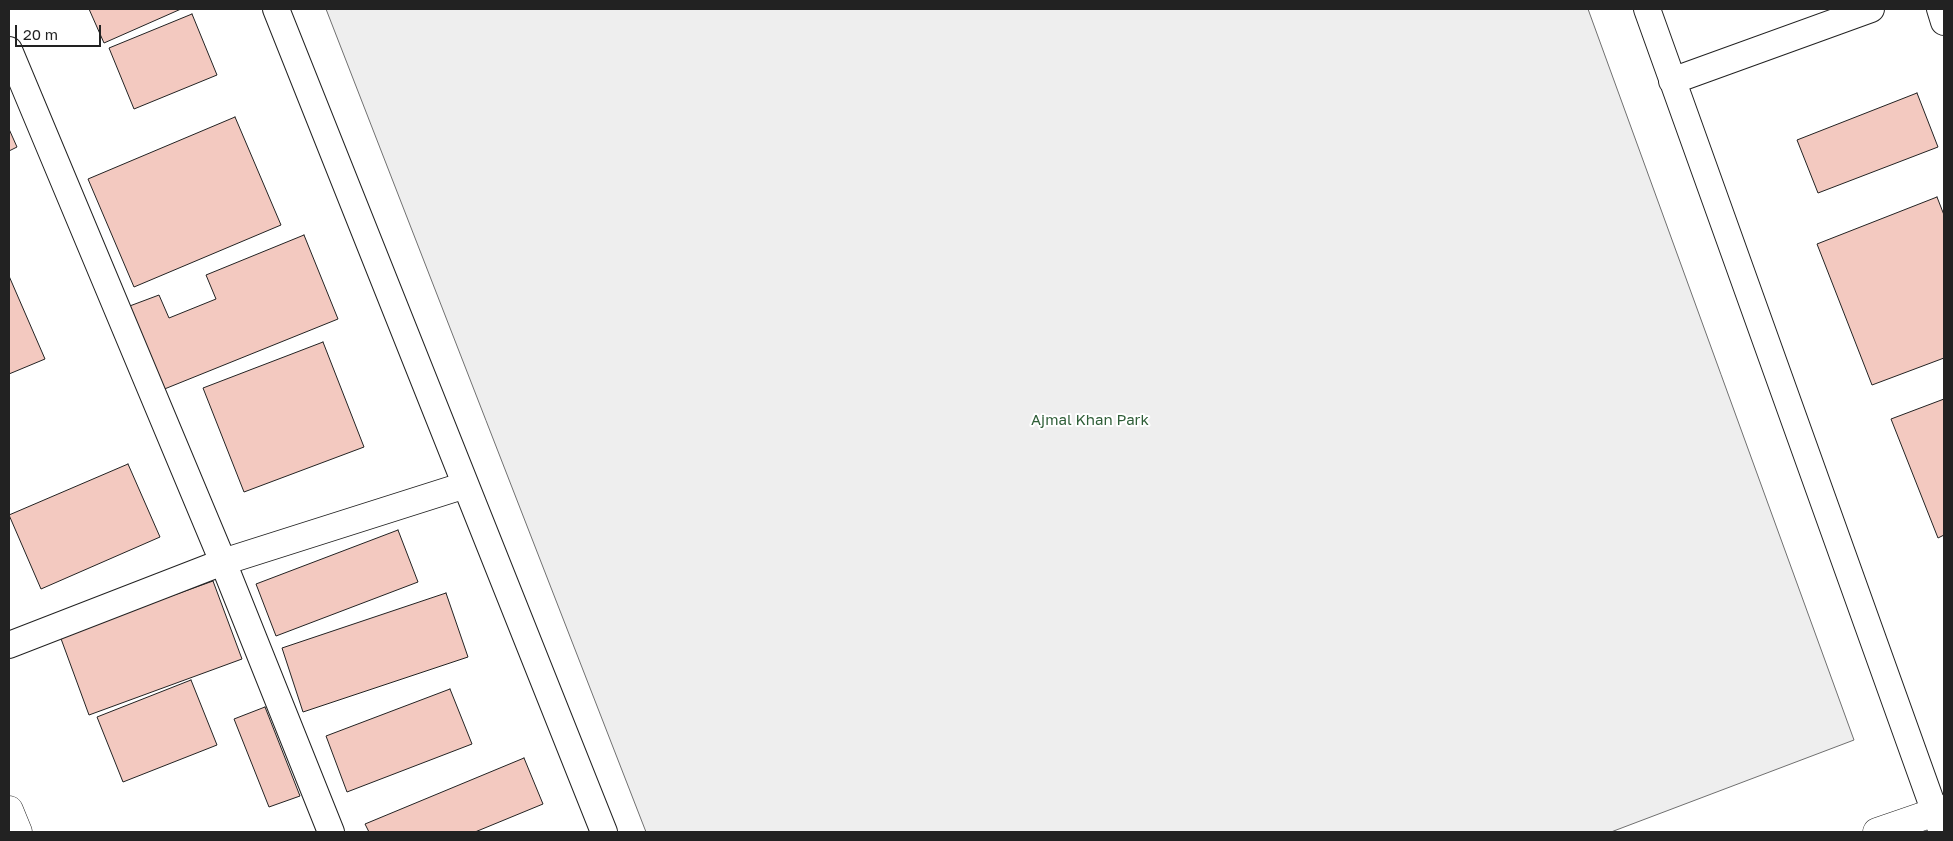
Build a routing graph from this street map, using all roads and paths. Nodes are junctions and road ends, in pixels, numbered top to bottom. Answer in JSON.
{"nodes":[{"id":1,"x":276,"y":9,"type":"edge"},
{"id":2,"x":1647,"y":9,"type":"edge"},
{"id":3,"x":1871,"y":9,"type":"edge"},
{"id":4,"x":1940,"y":9,"type":"edge"},
{"id":5,"x":1944,"y":22,"type":"edge"},
{"id":6,"x":9,"y":50,"type":"edge"},
{"id":7,"x":1672,"y":81,"type":"junction"},
{"id":8,"x":466,"y":487,"type":"junction"},
{"id":9,"x":223,"y":562,"type":"junction"},
{"id":10,"x":9,"y":645,"type":"edge"},
{"id":11,"x":9,"y":810,"type":"edge"},
{"id":12,"x":1940,"y":818,"type":"edge"},
{"id":13,"x":18,"y":832,"type":"edge"},
{"id":14,"x":331,"y":832,"type":"edge"},
{"id":15,"x":604,"y":832,"type":"edge"},
{"id":16,"x":1877,"y":832,"type":"edge"}],
"edges":[{"from":1,"to":8,"type":"street"},
{"from":2,"to":7,"type":"street"},
{"from":3,"to":7,"type":"street"},
{"from":4,"to":5,"type":"street"},
{"from":6,"to":9,"type":"street"},
{"from":7,"to":12,"type":"street"},
{"from":8,"to":9,"type":"street"},
{"from":8,"to":15,"type":"street"},
{"from":9,"to":10,"type":"street"},
{"from":9,"to":14,"type":"street"},
{"from":11,"to":13,"type":"street"},
{"from":12,"to":16,"type":"street"}]}
